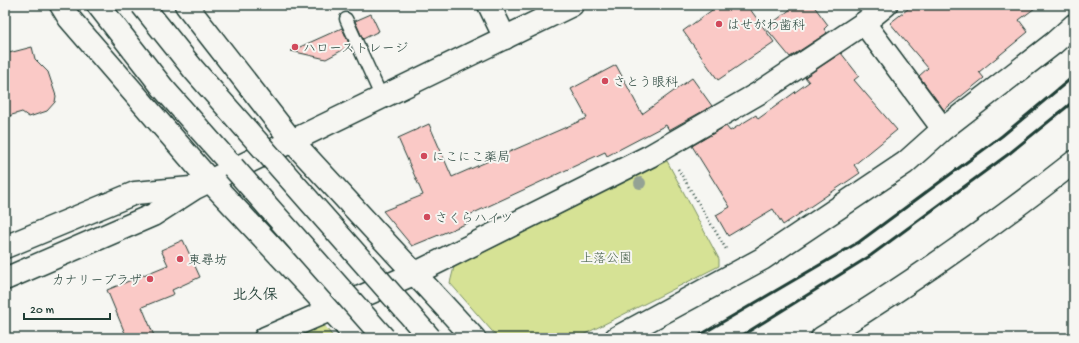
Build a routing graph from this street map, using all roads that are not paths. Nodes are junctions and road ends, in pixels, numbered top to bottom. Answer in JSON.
{"nodes":[{"id":1,"x":61,"y":5,"type":"edge"},
{"id":2,"x":98,"y":5,"type":"edge"},
{"id":3,"x":142,"y":5,"type":"edge"},
{"id":4,"x":186,"y":5,"type":"edge"},
{"id":5,"x":489,"y":5,"type":"edge"},
{"id":6,"x":572,"y":5,"type":"edge"},
{"id":7,"x":886,"y":5,"type":"edge"},
{"id":8,"x":346,"y":19,"type":"dead end"},
{"id":9,"x":864,"y":23,"type":"junction"},
{"id":10,"x":1074,"y":25,"type":"edge"},
{"id":11,"x":505,"y":38,"type":"junction"},
{"id":12,"x":382,"y":98,"type":"junction"},
{"id":13,"x":943,"y":129,"type":"junction"},
{"id":14,"x":292,"y":141,"type":"junction"},
{"id":15,"x":1074,"y":162,"type":"edge"},
{"id":16,"x":203,"y":184,"type":"junction"},
{"id":17,"x":5,"y":247,"type":"edge"},
{"id":18,"x":416,"y":273,"type":"junction"},
{"id":19,"x":5,"y":279,"type":"edge"},
{"id":20,"x":332,"y":310,"type":"junction"},
{"id":21,"x":265,"y":338,"type":"edge"},
{"id":22,"x":357,"y":338,"type":"edge"},
{"id":23,"x":384,"y":338,"type":"edge"},
{"id":24,"x":430,"y":338,"type":"edge"},
{"id":25,"x":474,"y":338,"type":"edge"},
{"id":26,"x":616,"y":338,"type":"edge"},
{"id":27,"x":822,"y":338,"type":"edge"}],
"edges":[{"from":1,"to":16,"type":"street"},
{"from":2,"to":23,"type":"street","bridge":true},
{"from":3,"to":24,"type":"street","bridge":true},
{"from":4,"to":14,"type":"street"},
{"from":5,"to":11,"type":"street"},
{"from":6,"to":11,"type":"street"},
{"from":7,"to":9,"type":"street"},
{"from":8,"to":12,"type":"lane"},
{"from":9,"to":13,"type":"street"},
{"from":9,"to":18,"type":"street"},
{"from":10,"to":13,"type":"street"},
{"from":11,"to":12,"type":"street"},
{"from":12,"to":14,"type":"street"},
{"from":13,"to":26,"type":"street"},
{"from":14,"to":16,"type":"street"},
{"from":14,"to":18,"type":"street"},
{"from":15,"to":27,"type":"street"},
{"from":16,"to":17,"type":"street"},
{"from":16,"to":19,"type":"street"},
{"from":16,"to":20,"type":"street"},
{"from":18,"to":20,"type":"street"},
{"from":18,"to":25,"type":"street"},
{"from":20,"to":21,"type":"street"},
{"from":20,"to":22,"type":"street"}]}
